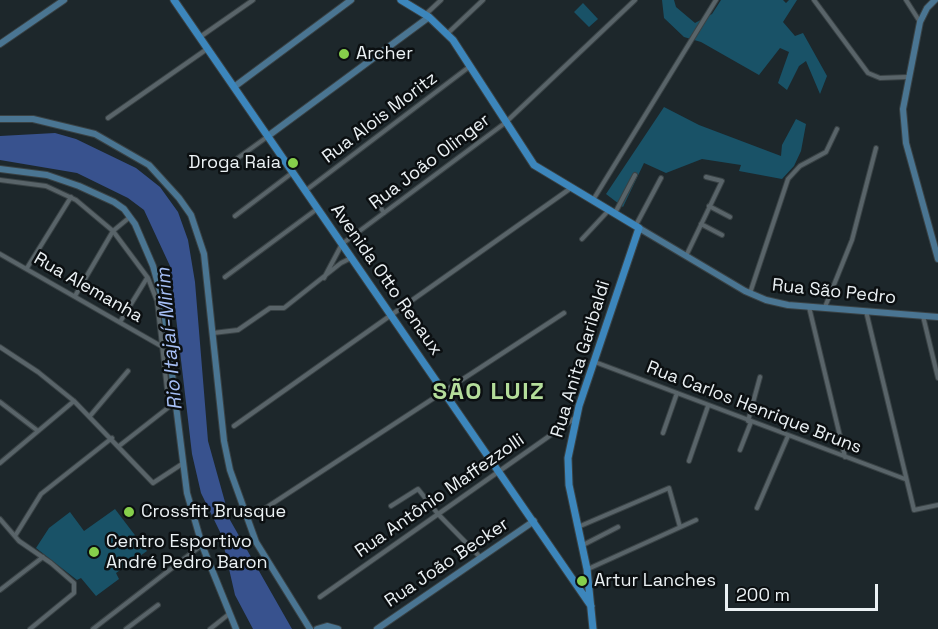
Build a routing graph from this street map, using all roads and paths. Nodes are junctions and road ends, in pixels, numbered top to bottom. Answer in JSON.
{"nodes":[{"id":1,"x":64,"y":0,"type":"edge"},
{"id":2,"x":174,"y":0,"type":"edge"},
{"id":3,"x":253,"y":0,"type":"edge"},
{"id":4,"x":351,"y":0,"type":"edge"},
{"id":5,"x":401,"y":0,"type":"edge"},
{"id":6,"x":441,"y":0,"type":"edge"},
{"id":7,"x":483,"y":0,"type":"edge"},
{"id":8,"x":635,"y":0,"type":"edge"},
{"id":9,"x":716,"y":0,"type":"edge"},
{"id":10,"x":814,"y":0,"type":"edge"},
{"id":11,"x":906,"y":0,"type":"edge"},
{"id":12,"x":935,"y":0,"type":"edge"},
{"id":13,"x":427,"y":16,"type":"junction"},
{"id":14,"x":920,"y":22,"type":"junction"},
{"id":15,"x":448,"y":33,"type":"junction"},
{"id":16,"x":200,"y":38,"type":"junction"},
{"id":17,"x":0,"y":44,"type":"edge"},
{"id":18,"x":207,"y":49,"type":"junction"},
{"id":19,"x":470,"y":67,"type":"junction"},
{"id":20,"x":907,"y":77,"type":"junction"},
{"id":21,"x":234,"y":87,"type":"junction"},
{"id":22,"x":0,"y":118,"type":"edge"},
{"id":23,"x":108,"y":118,"type":"dead end"},
{"id":24,"x":505,"y":123,"type":"junction"},
{"id":25,"x":837,"y":129,"type":"dead end"},
{"id":26,"x":268,"y":136,"type":"junction"},
{"id":27,"x":876,"y":148,"type":"dead end"},
{"id":28,"x":224,"y":168,"type":"dead end"},
{"id":29,"x":0,"y":169,"type":"edge"},
{"id":30,"x":293,"y":172,"type":"junction"},
{"id":31,"x":635,"y":175,"type":"dead end"},
{"id":32,"x":706,"y":177,"type":"dead end"},
{"id":33,"x":661,"y":178,"type":"dead end"},
{"id":34,"x":0,"y":180,"type":"edge"},
{"id":35,"x":572,"y":187,"type":"junction"},
{"id":36,"x":305,"y":191,"type":"junction"},
{"id":37,"x":373,"y":195,"type":"dead end"},
{"id":38,"x":70,"y":197,"type":"junction"},
{"id":39,"x":593,"y":200,"type":"junction"},
{"id":40,"x":709,"y":206,"type":"junction"},
{"id":41,"x":318,"y":209,"type":"junction"},
{"id":42,"x":612,"y":211,"type":"junction"},
{"id":43,"x":384,"y":213,"type":"junction"},
{"id":44,"x":130,"y":216,"type":"junction"},
{"id":45,"x":235,"y":216,"type":"dead end"},
{"id":46,"x":730,"y":217,"type":"dead end"},
{"id":47,"x":701,"y":224,"type":"junction"},
{"id":48,"x":637,"y":227,"type":"junction"},
{"id":49,"x":113,"y":231,"type":"junction"},
{"id":50,"x":722,"y":235,"type":"dead end"},
{"id":51,"x":582,"y":238,"type":"dead end"},
{"id":52,"x":342,"y":244,"type":"junction"},
{"id":53,"x":0,"y":254,"type":"edge"},
{"id":54,"x":686,"y":256,"type":"junction"},
{"id":55,"x":352,"y":258,"type":"junction"},
{"id":56,"x":938,"y":259,"type":"edge"},
{"id":57,"x":27,"y":268,"type":"junction"},
{"id":58,"x":225,"y":277,"type":"dead end"},
{"id":59,"x":148,"y":278,"type":"junction"},
{"id":60,"x":324,"y":278,"type":"junction"},
{"id":61,"x":750,"y":294,"type":"junction"},
{"id":62,"x":75,"y":296,"type":"junction"},
{"id":63,"x":809,"y":307,"type":"junction"},
{"id":64,"x":825,"y":308,"type":"junction"},
{"id":65,"x":866,"y":311,"type":"junction"},
{"id":66,"x":564,"y":313,"type":"dead end"},
{"id":67,"x":391,"y":315,"type":"junction"},
{"id":68,"x":923,"y":315,"type":"junction"},
{"id":69,"x":938,"y":317,"type":"edge"},
{"id":70,"x":120,"y":322,"type":"junction"},
{"id":71,"x":212,"y":333,"type":"junction"},
{"id":72,"x":0,"y":346,"type":"edge"},
{"id":73,"x":161,"y":347,"type":"junction"},
{"id":74,"x":594,"y":362,"type":"junction"},
{"id":75,"x":128,"y":371,"type":"dead end"},
{"id":76,"x":760,"y":377,"type":"dead end"},
{"id":77,"x":938,"y":378,"type":"edge"},
{"id":78,"x":444,"y":392,"type":"junction"},
{"id":79,"x":677,"y":393,"type":"junction"},
{"id":80,"x":74,"y":401,"type":"junction"},
{"id":81,"x":0,"y":402,"type":"edge"},
{"id":82,"x":708,"y":406,"type":"junction"},
{"id":83,"x":90,"y":416,"type":"junction"},
{"id":84,"x":576,"y":418,"type":"junction"},
{"id":85,"x":750,"y":421,"type":"junction"},
{"id":86,"x":234,"y":426,"type":"dead end"},
{"id":87,"x":38,"y":431,"type":"junction"},
{"id":88,"x":663,"y":433,"type":"dead end"},
{"id":89,"x":788,"y":436,"type":"junction"},
{"id":90,"x":112,"y":438,"type":"junction"},
{"id":91,"x":119,"y":446,"type":"junction"},
{"id":92,"x":740,"y":450,"type":"dead end"},
{"id":93,"x":846,"y":458,"type":"junction"},
{"id":94,"x":689,"y":461,"type":"dead end"},
{"id":95,"x":0,"y":463,"type":"edge"},
{"id":96,"x":182,"y":464,"type":"junction"},
{"id":97,"x":499,"y":471,"type":"junction"},
{"id":98,"x":905,"y":479,"type":"junction"},
{"id":99,"x":938,"y":505,"type":"edge"},
{"id":100,"x":391,"y":506,"type":"dead end"},
{"id":101,"x":757,"y":508,"type":"dead end"},
{"id":102,"x":258,"y":513,"type":"dead end"},
{"id":103,"x":438,"y":514,"type":"junction"},
{"id":104,"x":0,"y":519,"type":"edge"},
{"id":105,"x":696,"y":520,"type":"dead end"},
{"id":106,"x":534,"y":521,"type":"junction"},
{"id":107,"x":680,"y":526,"type":"junction"},
{"id":108,"x":578,"y":527,"type":"junction"},
{"id":109,"x":618,"y":527,"type":"dead end"},
{"id":110,"x":14,"y":536,"type":"junction"},
{"id":111,"x":202,"y":545,"type":"junction"},
{"id":112,"x":583,"y":545,"type":"junction"},
{"id":113,"x":43,"y":557,"type":"junction"},
{"id":114,"x":481,"y":558,"type":"junction"},
{"id":115,"x":587,"y":569,"type":"junction"},
{"id":116,"x":589,"y":582,"type":"junction"},
{"id":117,"x":579,"y":588,"type":"junction"},
{"id":118,"x":0,"y":590,"type":"edge"},
{"id":119,"x":320,"y":597,"type":"dead end"},
{"id":120,"x":158,"y":605,"type":"dead end"},
{"id":121,"x":592,"y":608,"type":"junction"},
{"id":122,"x":229,"y":614,"type":"junction"},
{"id":123,"x":30,"y":629,"type":"edge"},
{"id":124,"x":93,"y":629,"type":"edge"},
{"id":125,"x":126,"y":629,"type":"edge"},
{"id":126,"x":210,"y":629,"type":"edge"},
{"id":127,"x":236,"y":629,"type":"edge"},
{"id":128,"x":310,"y":629,"type":"edge"},
{"id":129,"x":317,"y":629,"type":"edge"},
{"id":130,"x":338,"y":629,"type":"edge"},
{"id":131,"x":377,"y":629,"type":"edge"},
{"id":132,"x":593,"y":629,"type":"edge"}],
"edges":[{"from":1,"to":17,"type":"main road"},
{"from":2,"to":16,"type":"main road","name":"Avenida Otto Renaux"},
{"from":3,"to":16,"type":"street"},
{"from":4,"to":21,"type":"main road"},
{"from":5,"to":13,"type":"main road"},
{"from":6,"to":13,"type":"street"},
{"from":7,"to":15,"type":"street"},
{"from":8,"to":24,"type":"street","name":"Rua João Olinger"},
{"from":9,"to":39,"type":"street"},
{"from":10,"to":20,"type":"street"},
{"from":11,"to":14,"type":"street"},
{"from":12,"to":14,"type":"main road"},
{"from":13,"to":15,"type":"main road"},
{"from":13,"to":26,"type":"main road"},
{"from":14,"to":20,"type":"main road"},
{"from":15,"to":19,"type":"main road"},
{"from":16,"to":18,"type":"main road","name":"Avenida Otto Renaux"},
{"from":18,"to":21,"type":"main road","name":"Avenida Otto Renaux"},
{"from":18,"to":23,"type":"street"},
{"from":19,"to":24,"type":"main road"},
{"from":19,"to":36,"type":"street","name":"Rua Alois Moritz"},
{"from":20,"to":56,"type":"main road"},
{"from":21,"to":26,"type":"main road","name":"Avenida Otto Renaux"},
{"from":22,"to":71,"type":"main road"},
{"from":24,"to":35,"type":"main road"},
{"from":24,"to":43,"type":"street","name":"Rua João Olinger"},
{"from":25,"to":61,"type":"street"},
{"from":26,"to":28,"type":"street"},
{"from":26,"to":30,"type":"main road","name":"Avenida Otto Renaux"},
{"from":27,"to":64,"type":"street"},
{"from":29,"to":44,"type":"main road"},
{"from":30,"to":36,"type":"main road","name":"Avenida Otto Renaux"},
{"from":30,"to":45,"type":"street"},
{"from":31,"to":42,"type":"street"},
{"from":32,"to":40,"type":"street"},
{"from":33,"to":48,"type":"street"},
{"from":34,"to":38,"type":"street"},
{"from":35,"to":39,"type":"main road"},
{"from":35,"to":67,"type":"street"},
{"from":36,"to":41,"type":"main road","name":"Avenida Otto Renaux"},
{"from":37,"to":43,"type":"street"},
{"from":38,"to":49,"type":"street"},
{"from":38,"to":57,"type":"street"},
{"from":39,"to":42,"type":"main road"},
{"from":40,"to":46,"type":"street"},
{"from":40,"to":47,"type":"street"},
{"from":41,"to":52,"type":"main road","name":"Avenida Otto Renaux"},
{"from":41,"to":58,"type":"street"},
{"from":42,"to":48,"type":"main road"},
{"from":42,"to":51,"type":"street"},
{"from":43,"to":52,"type":"street","name":"Rua João Olinger"},
{"from":44,"to":49,"type":"street"},
{"from":44,"to":96,"type":"main road"},
{"from":47,"to":50,"type":"street"},
{"from":47,"to":54,"type":"street"},
{"from":48,"to":54,"type":"main road","name":"Rua São Pedro"},
{"from":48,"to":74,"type":"main road","name":"Rua Anita Garibaldi"},
{"from":49,"to":59,"type":"street"},
{"from":49,"to":62,"type":"street"},
{"from":52,"to":55,"type":"main road","name":"Avenida Otto Renaux"},
{"from":52,"to":60,"type":"street"},
{"from":53,"to":57,"type":"street","name":"Rua Alemanha"},
{"from":54,"to":61,"type":"main road","name":"Rua São Pedro"},
{"from":55,"to":60,"type":"street"},
{"from":55,"to":67,"type":"main road","name":"Avenida Otto Renaux"},
{"from":57,"to":62,"type":"street","name":"Rua Alemanha"},
{"from":59,"to":70,"type":"street"},
{"from":59,"to":73,"type":"street"},
{"from":60,"to":71,"type":"street"},
{"from":61,"to":63,"type":"main road","name":"Rua São Pedro"},
{"from":62,"to":70,"type":"street","name":"Rua Alemanha"},
{"from":63,"to":64,"type":"main road","name":"Rua São Pedro"},
{"from":63,"to":93,"type":"street"},
{"from":64,"to":65,"type":"main road","name":"Rua São Pedro"},
{"from":65,"to":68,"type":"main road","name":"Rua São Pedro"},
{"from":65,"to":98,"type":"street"},
{"from":66,"to":78,"type":"street"},
{"from":67,"to":78,"type":"main road","name":"Avenida Otto Renaux"},
{"from":67,"to":86,"type":"street"},
{"from":68,"to":69,"type":"main road","name":"Rua São Pedro"},
{"from":68,"to":77,"type":"street"},
{"from":70,"to":73,"type":"street","name":"Rua Alemanha"},
{"from":71,"to":128,"type":"main road"},
{"from":72,"to":80,"type":"street"},
{"from":73,"to":91,"type":"street"},
{"from":74,"to":79,"type":"street","name":"Rua Carlos Henrique Bruns"},
{"from":74,"to":84,"type":"main road","name":"Rua Anita Garibaldi"},
{"from":75,"to":83,"type":"street"},
{"from":76,"to":85,"type":"street"},
{"from":78,"to":97,"type":"main road","name":"Avenida Otto Renaux"},
{"from":78,"to":102,"type":"street"},
{"from":79,"to":82,"type":"street","name":"Rua Carlos Henrique Bruns"},
{"from":79,"to":88,"type":"street"},
{"from":80,"to":83,"type":"street"},
{"from":80,"to":87,"type":"street"},
{"from":81,"to":87,"type":"street"},
{"from":82,"to":85,"type":"street","name":"Rua Carlos Henrique Bruns"},
{"from":82,"to":94,"type":"street"},
{"from":83,"to":90,"type":"street"},
{"from":84,"to":97,"type":"street","name":"Rua Antônio Maffezzolli"},
{"from":84,"to":108,"type":"main road","name":"Rua Anita Garibaldi"},
{"from":85,"to":89,"type":"street","name":"Rua Carlos Henrique Bruns"},
{"from":85,"to":92,"type":"street"},
{"from":87,"to":95,"type":"street"},
{"from":89,"to":93,"type":"street","name":"Rua Carlos Henrique Bruns"},
{"from":89,"to":101,"type":"street"},
{"from":90,"to":91,"type":"street"},
{"from":90,"to":110,"type":"street"},
{"from":91,"to":96,"type":"street"},
{"from":93,"to":98,"type":"street","name":"Rua Carlos Henrique Bruns"},
{"from":96,"to":111,"type":"main road"},
{"from":97,"to":103,"type":"street","name":"Rua Antônio Maffezzolli"},
{"from":97,"to":106,"type":"main road","name":"Avenida Otto Renaux"},
{"from":98,"to":99,"type":"street"},
{"from":100,"to":103,"type":"street"},
{"from":103,"to":114,"type":"street"},
{"from":103,"to":119,"type":"street","name":"Rua Antônio Maffezzolli"},
{"from":104,"to":110,"type":"street"},
{"from":105,"to":107,"type":"street"},
{"from":106,"to":114,"type":"main road","name":"Rua João Becker"},
{"from":106,"to":117,"type":"main road","name":"Avenida Otto Renaux"},
{"from":107,"to":108,"type":"street"},
{"from":107,"to":115,"type":"street"},
{"from":108,"to":112,"type":"main road","name":"Rua Anita Garibaldi"},
{"from":109,"to":112,"type":"street"},
{"from":110,"to":113,"type":"street"},
{"from":111,"to":122,"type":"main road"},
{"from":111,"to":124,"type":"street"},
{"from":112,"to":115,"type":"main road","name":"Rua Anita Garibaldi"},
{"from":113,"to":118,"type":"street"},
{"from":113,"to":123,"type":"street"},
{"from":114,"to":131,"type":"main road","name":"Rua João Becker"},
{"from":115,"to":116,"type":"main road","name":"Rua Anita Garibaldi"},
{"from":116,"to":117,"type":"main road"},
{"from":116,"to":121,"type":"main road","name":"Rua Anita Garibaldi"},
{"from":117,"to":121,"type":"main road","name":"Avenida Otto Renaux"},
{"from":120,"to":125,"type":"street"},
{"from":121,"to":132,"type":"main road","name":"Rua Anita Garibaldi"},
{"from":122,"to":126,"type":"street"},
{"from":122,"to":127,"type":"main road"},
{"from":129,"to":130,"type":"main road"}]}
